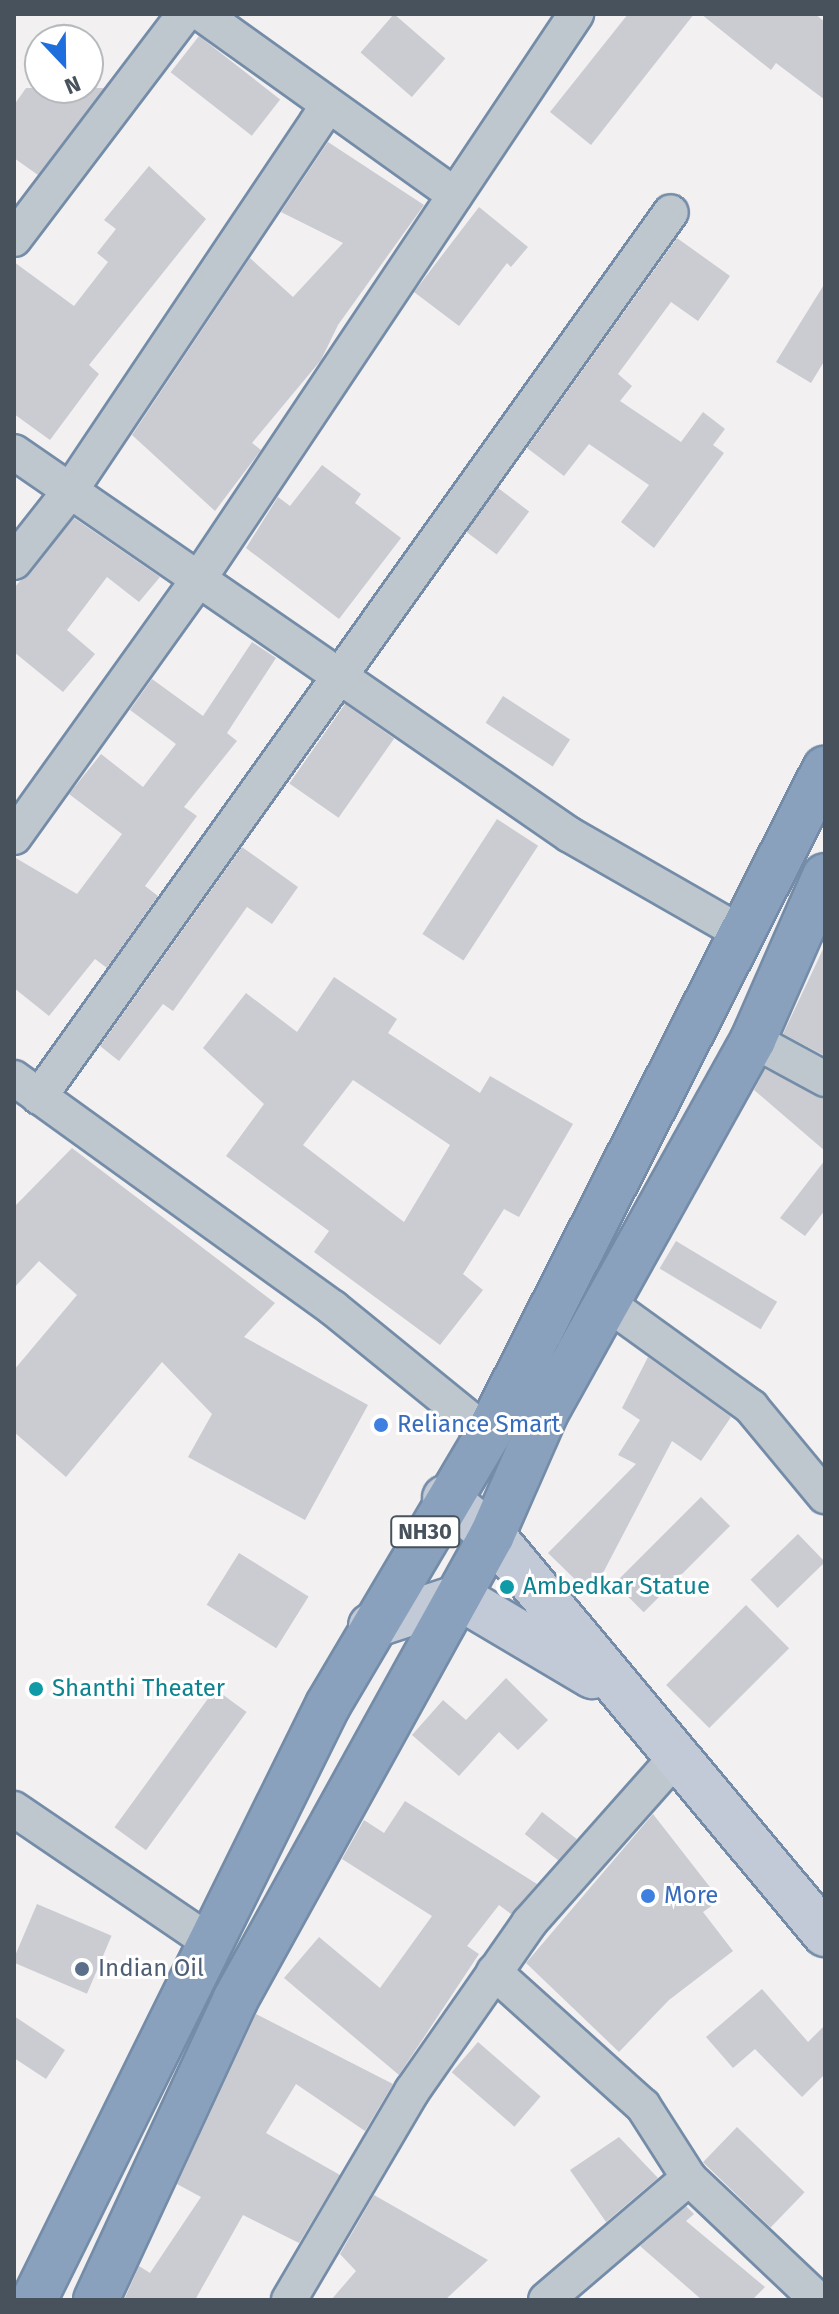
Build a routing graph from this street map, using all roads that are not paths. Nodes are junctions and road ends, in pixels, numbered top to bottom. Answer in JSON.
{"nodes":[{"id":1,"x":185,"y":14,"type":"edge"},
{"id":2,"x":202,"y":14,"type":"edge"},
{"id":3,"x":570,"y":16,"type":"edge"},
{"id":4,"x":328,"y":106,"type":"junction"},
{"id":5,"x":455,"y":195,"type":"junction"},
{"id":6,"x":671,"y":212,"type":"dead end"},
{"id":7,"x":14,"y":239,"type":"edge"},
{"id":8,"x":14,"y":452,"type":"edge"},
{"id":9,"x":70,"y":491,"type":"junction"},
{"id":10,"x":14,"y":562,"type":"edge"},
{"id":11,"x":198,"y":580,"type":"junction"},
{"id":12,"x":342,"y":680,"type":"junction"},
{"id":13,"x":825,"y":769,"type":"edge"},
{"id":14,"x":14,"y":837,"type":"edge"},
{"id":15,"x":825,"y":876,"type":"edge"},
{"id":16,"x":743,"y":934,"type":"junction"},
{"id":17,"x":753,"y":1040,"type":"junction"},
{"id":18,"x":825,"y":1079,"type":"edge"},
{"id":19,"x":26,"y":1087,"type":"edge"},
{"id":20,"x":607,"y":1303,"type":"junction"},
{"id":21,"x":488,"y":1434,"type":"junction"},
{"id":22,"x":825,"y":1496,"type":"edge"},
{"id":23,"x":445,"y":1498,"type":"junction"},
{"id":24,"x":492,"y":1535,"type":"junction"},
{"id":25,"x":459,"y":1597,"type":"junction"},
{"id":26,"x":371,"y":1626,"type":"junction"},
{"id":27,"x":615,"y":1690,"type":"junction"},
{"id":28,"x":673,"y":1761,"type":"junction"},
{"id":29,"x":14,"y":1809,"type":"edge"},
{"id":30,"x":825,"y":1934,"type":"edge"},
{"id":31,"x":211,"y":1943,"type":"junction"},
{"id":32,"x":494,"y":1972,"type":"junction"},
{"id":33,"x":689,"y":2178,"type":"junction"},
{"id":34,"x":795,"y":2293,"type":"edge"},
{"id":35,"x":34,"y":2300,"type":"edge"},
{"id":36,"x":96,"y":2300,"type":"edge"},
{"id":37,"x":289,"y":2300,"type":"edge"},
{"id":38,"x":546,"y":2300,"type":"edge"}],
"edges":[{"from":1,"to":7,"type":"street"},
{"from":2,"to":4,"type":"street"},
{"from":3,"to":5,"type":"street"},
{"from":4,"to":5,"type":"street"},
{"from":4,"to":9,"type":"street"},
{"from":5,"to":11,"type":"street"},
{"from":6,"to":12,"type":"street"},
{"from":8,"to":9,"type":"street"},
{"from":9,"to":10,"type":"street"},
{"from":9,"to":11,"type":"street"},
{"from":11,"to":12,"type":"street"},
{"from":11,"to":14,"type":"street"},
{"from":12,"to":16,"type":"street"},
{"from":12,"to":19,"type":"street"},
{"from":13,"to":16,"type":"highway","number":"NH30"},
{"from":15,"to":17,"type":"highway","number":"NH30"},
{"from":16,"to":21,"type":"highway","number":"NH30"},
{"from":17,"to":18,"type":"street"},
{"from":17,"to":20,"type":"highway","number":"NH30"},
{"from":19,"to":21,"type":"street"},
{"from":20,"to":22,"type":"street"},
{"from":20,"to":24,"type":"highway","number":"NH30"},
{"from":21,"to":23,"type":"highway","number":"NH30"},
{"from":23,"to":24,"type":"street"},
{"from":23,"to":26,"type":"highway","number":"NH30"},
{"from":24,"to":25,"type":"highway","number":"NH30"},
{"from":24,"to":27,"type":"street"},
{"from":25,"to":26,"type":"street"},
{"from":25,"to":27,"type":"street"},
{"from":25,"to":36,"type":"highway","number":"NH30"},
{"from":26,"to":31,"type":"highway","number":"NH30"},
{"from":27,"to":28,"type":"street"},
{"from":28,"to":30,"type":"street"},
{"from":28,"to":32,"type":"street"},
{"from":29,"to":31,"type":"street"},
{"from":31,"to":35,"type":"highway","number":"NH30"},
{"from":32,"to":33,"type":"street"},
{"from":32,"to":37,"type":"street"},
{"from":33,"to":34,"type":"street"},
{"from":33,"to":38,"type":"street"}]}
